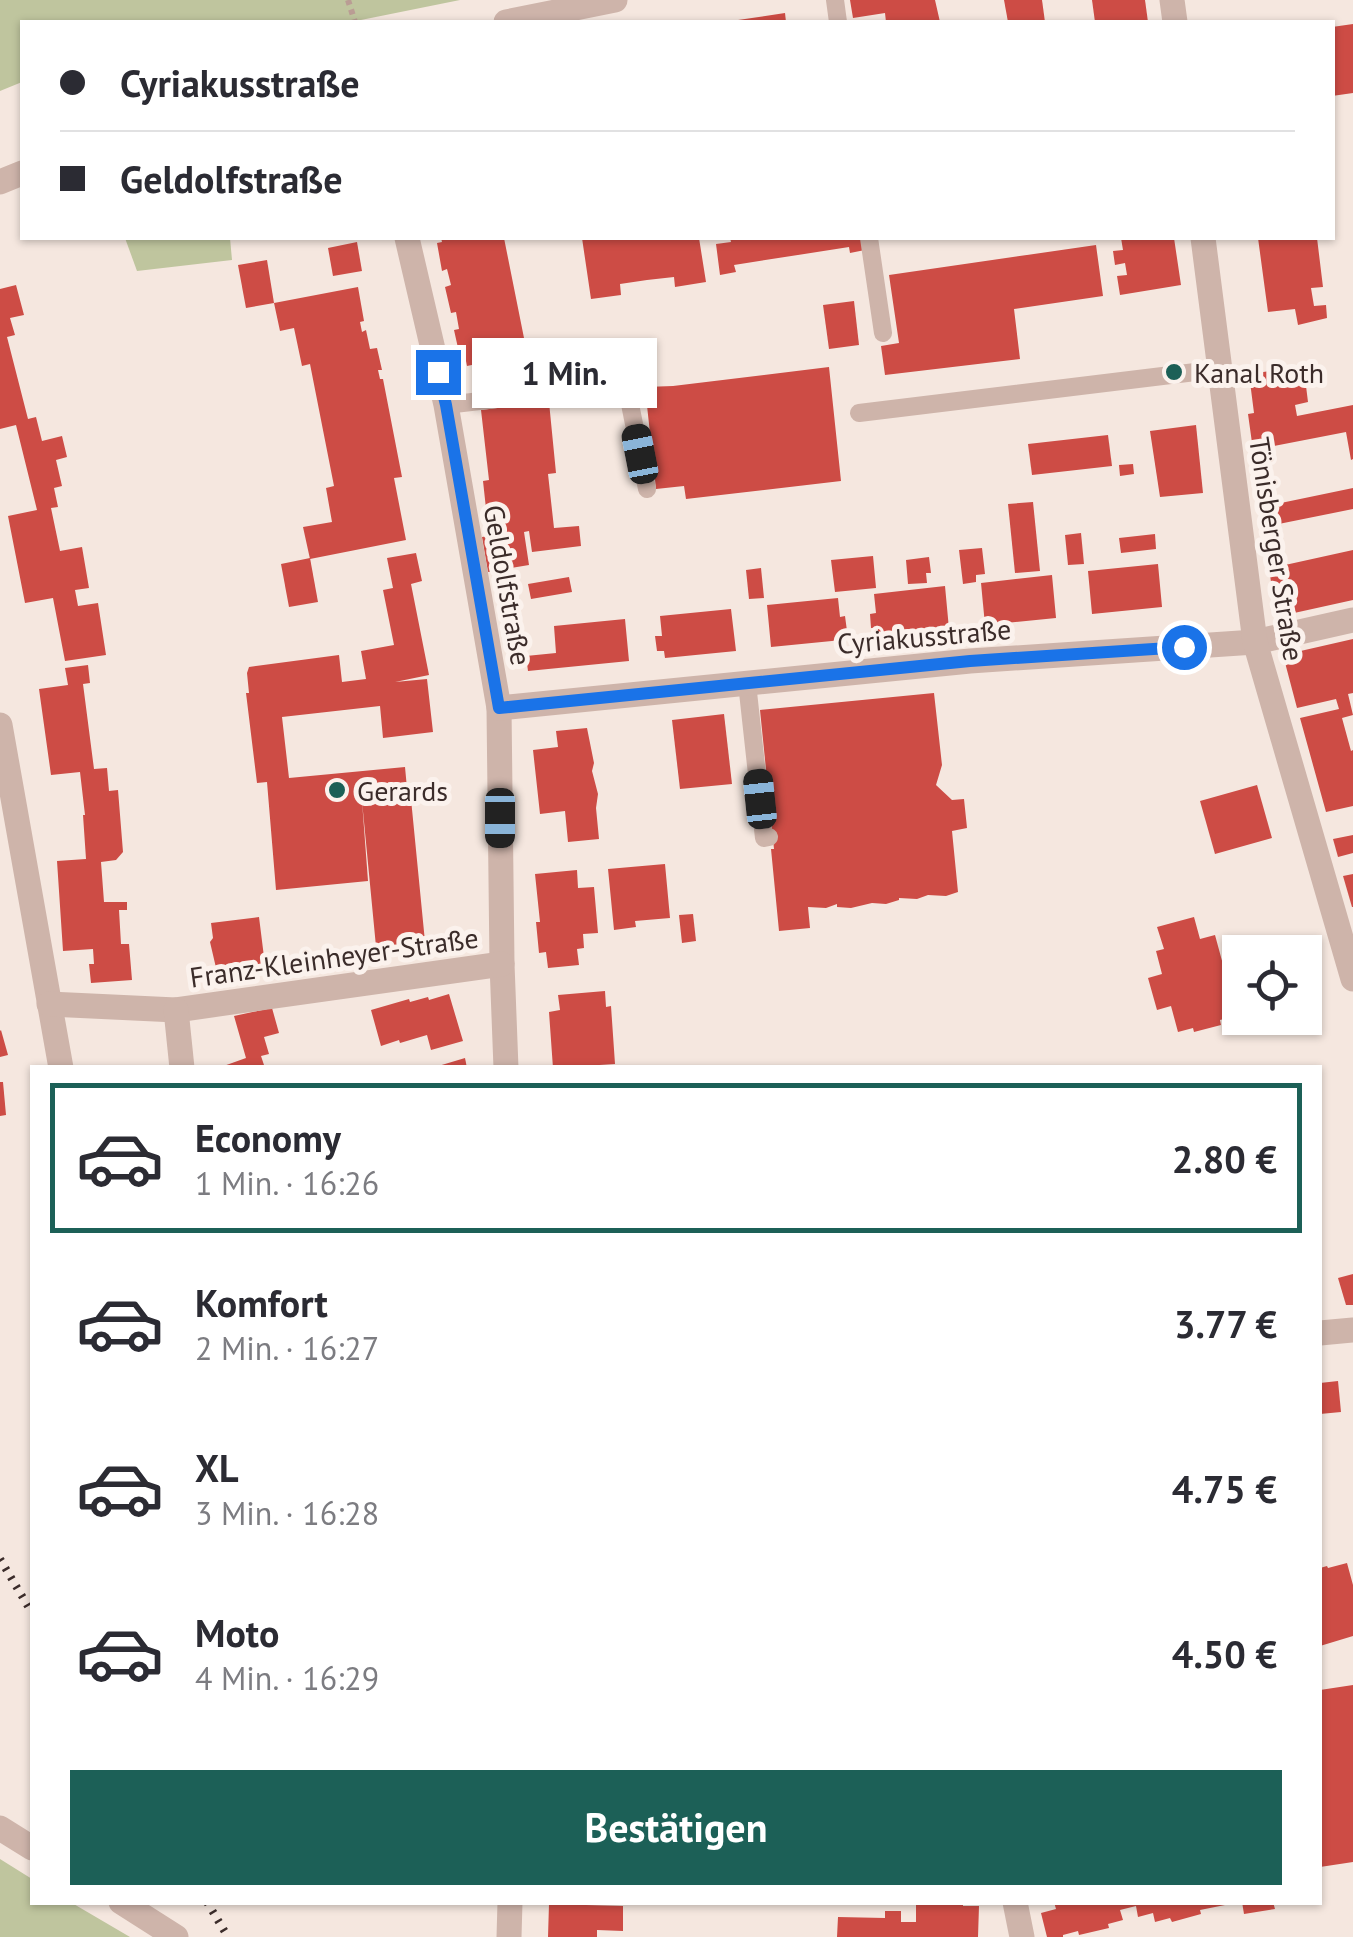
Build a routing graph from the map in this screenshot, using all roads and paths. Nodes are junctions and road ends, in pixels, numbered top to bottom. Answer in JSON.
{"nodes":[{"id":1,"x":615,"y":0,"type":"edge"},
{"id":2,"x":516,"y":20,"type":"edge"},
{"id":3,"x":407,"y":240,"type":"edge"},
{"id":4,"x":870,"y":240,"type":"edge"},
{"id":5,"x":1203,"y":240,"type":"edge"},
{"id":6,"x":882,"y":333,"type":"dead end"},
{"id":7,"x":1220,"y":369,"type":"junction"},
{"id":8,"x":446,"y":405,"type":"junction"},
{"id":9,"x":859,"y":413,"type":"dead end"},
{"id":10,"x":646,"y":489,"type":"dead end"},
{"id":11,"x":1353,"y":620,"type":"edge"},
{"id":12,"x":1256,"y":642,"type":"junction"},
{"id":13,"x":747,"y":683,"type":"junction"},
{"id":14,"x":499,"y":708,"type":"junction"},
{"id":15,"x":0,"y":725,"type":"edge"},
{"id":16,"x":770,"y":836,"type":"dead end"},
{"id":17,"x":1349,"y":952,"type":"edge"},
{"id":18,"x":502,"y":964,"type":"junction"},
{"id":19,"x":1353,"y":979,"type":"edge"},
{"id":20,"x":50,"y":1004,"type":"junction"},
{"id":21,"x":176,"y":1010,"type":"junction"},
{"id":22,"x":61,"y":1065,"type":"edge"},
{"id":23,"x":182,"y":1065,"type":"edge"},
{"id":24,"x":506,"y":1065,"type":"edge"},
{"id":25,"x":1353,"y":1330,"type":"edge"},
{"id":26,"x":1322,"y":1332,"type":"edge"},
{"id":27,"x":0,"y":1828,"type":"edge"},
{"id":28,"x":30,"y":1847,"type":"edge"},
{"id":29,"x":126,"y":1905,"type":"edge"},
{"id":30,"x":510,"y":1905,"type":"edge"},
{"id":31,"x":1016,"y":1905,"type":"edge"},
{"id":32,"x":176,"y":1937,"type":"edge"},
{"id":33,"x":510,"y":1937,"type":"edge"},
{"id":34,"x":1022,"y":1937,"type":"edge"}],
"edges":[{"from":1,"to":2,"type":"street"},
{"from":3,"to":8,"type":"street","name":"Geldolfstraße"},
{"from":4,"to":6,"type":"lane"},
{"from":5,"to":7,"type":"street","name":"Tönisberger Straße"},
{"from":7,"to":9,"type":"lane"},
{"from":7,"to":12,"type":"street","name":"Tönisberger Straße"},
{"from":8,"to":10,"type":"lane"},
{"from":8,"to":14,"type":"street","name":"Geldolfstraße"},
{"from":11,"to":12,"type":"street","name":"Cyriakusstraße"},
{"from":12,"to":13,"type":"street","name":"Cyriakusstraße"},
{"from":12,"to":17,"type":"street","name":"Tönisberger Straße"},
{"from":13,"to":14,"type":"street","name":"Cyriakusstraße"},
{"from":13,"to":16,"type":"lane"},
{"from":14,"to":18,"type":"street","name":"Geldolfstraße"},
{"from":15,"to":20,"type":"street"},
{"from":17,"to":19,"type":"street","name":"Tönisberger Straße"},
{"from":18,"to":21,"type":"street","name":"Franz-Kleinheyer-Straße"},
{"from":18,"to":24,"type":"street","name":"Geldolfstraße"},
{"from":20,"to":21,"type":"street","name":"Franz-Kleinheyer-Straße"},
{"from":20,"to":22,"type":"street"},
{"from":21,"to":23,"type":"street","name":"Franz-Kleinheyer-Straße"},
{"from":25,"to":26,"type":"street"},
{"from":27,"to":28,"type":"street"},
{"from":29,"to":32,"type":"street"},
{"from":30,"to":33,"type":"street"},
{"from":31,"to":34,"type":"street"}]}
